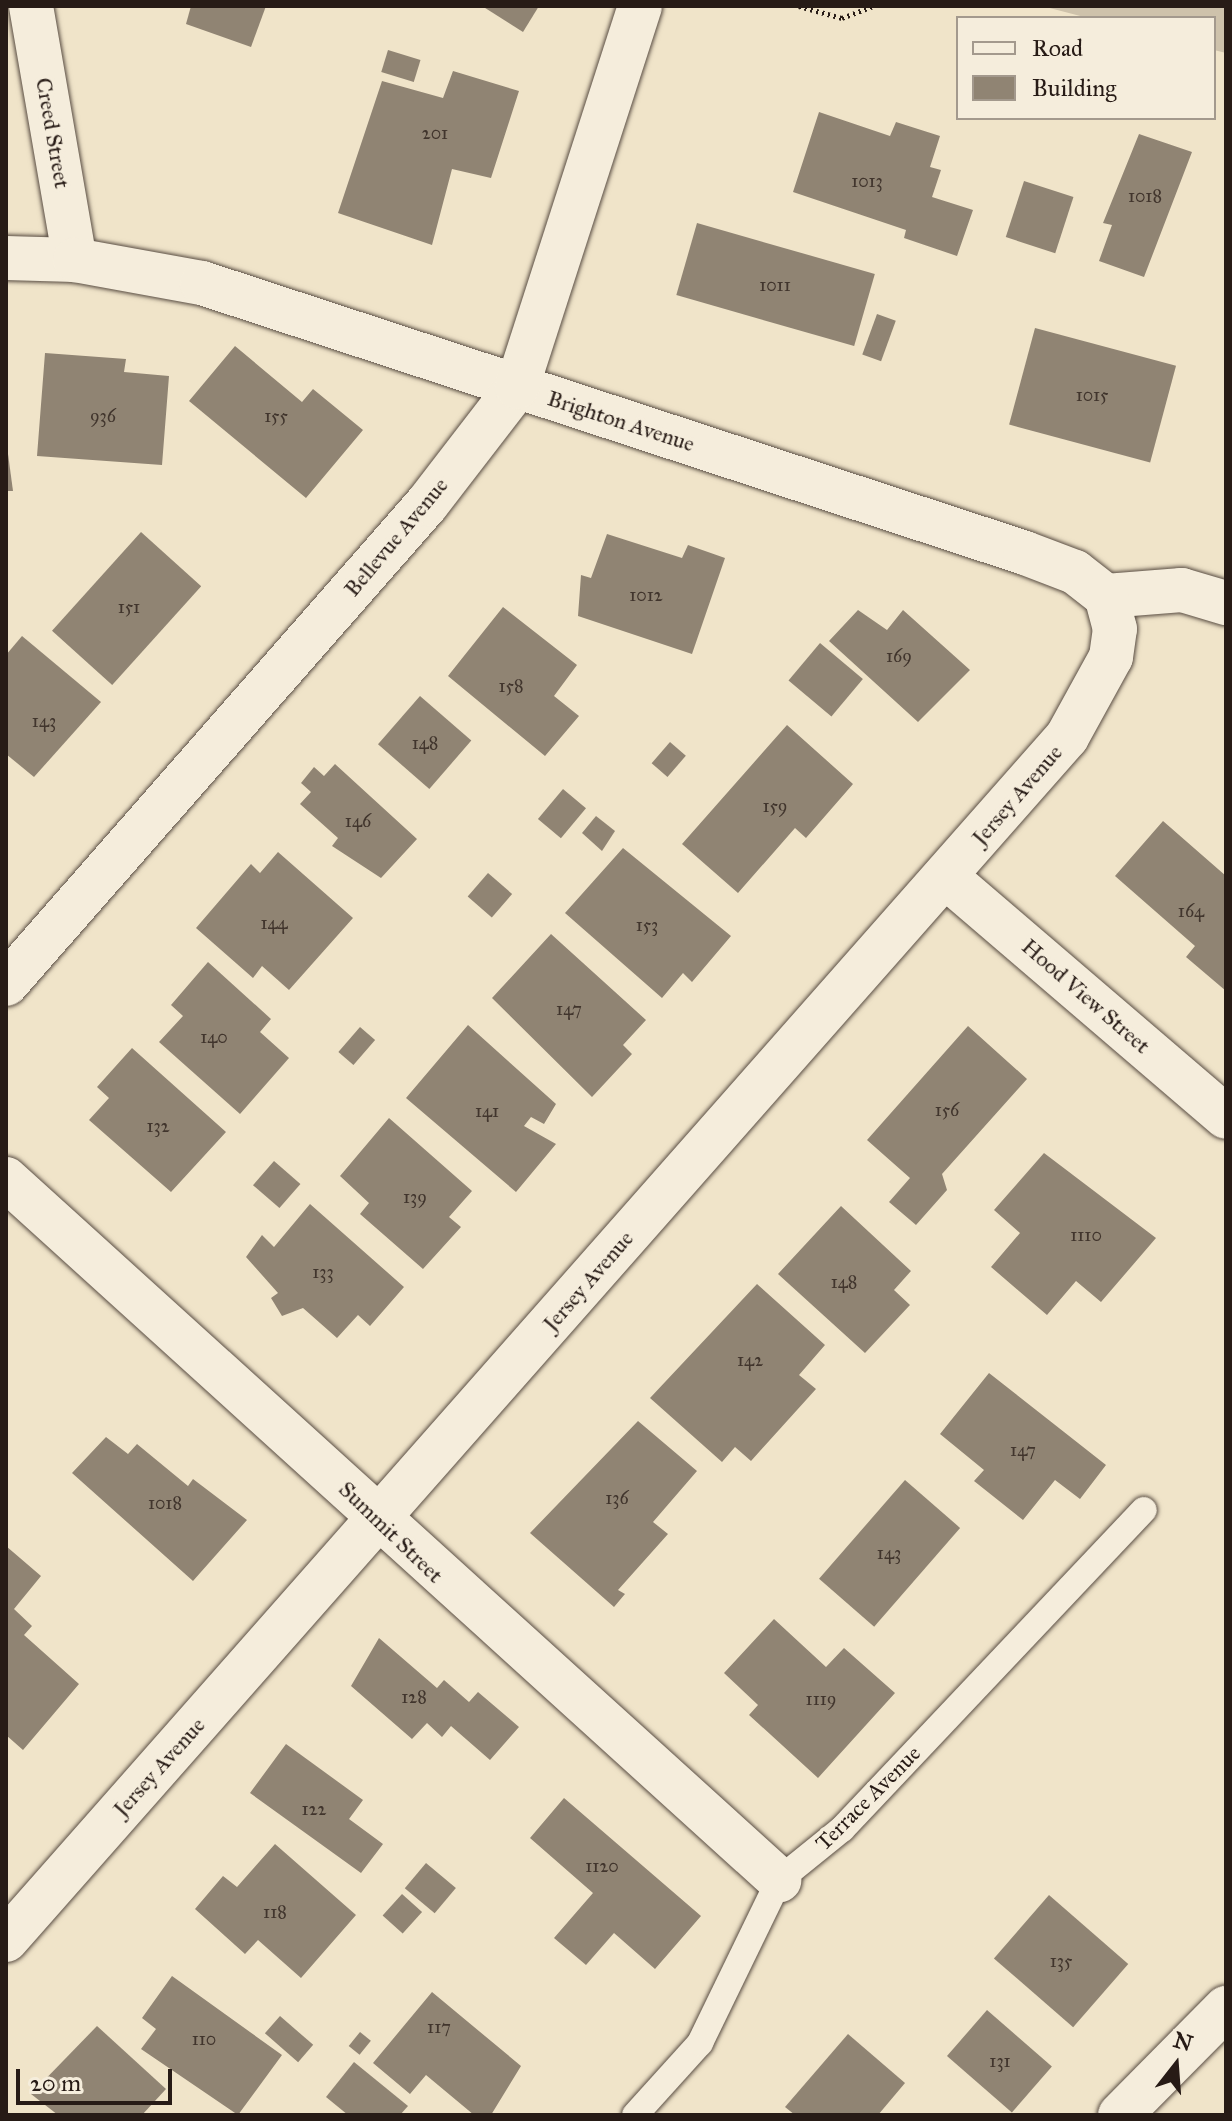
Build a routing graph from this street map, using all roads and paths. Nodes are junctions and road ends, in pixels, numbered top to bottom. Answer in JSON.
{"nodes":[{"id":1,"x":31,"y":6,"type":"edge"},
{"id":2,"x":640,"y":6,"type":"edge"},
{"id":3,"x":799,"y":6,"type":"edge"},
{"id":4,"x":873,"y":6,"type":"edge"},
{"id":5,"x":6,"y":258,"type":"edge"},
{"id":6,"x":75,"y":260,"type":"junction"},
{"id":7,"x":517,"y":387,"type":"junction"},
{"id":8,"x":1106,"y":596,"type":"junction"},
{"id":9,"x":1226,"y":603,"type":"edge"},
{"id":10,"x":945,"y":876,"type":"junction"},
{"id":11,"x":6,"y":984,"type":"edge"},
{"id":12,"x":1226,"y":1117,"type":"edge"},
{"id":13,"x":6,"y":1179,"type":"edge"},
{"id":14,"x":1144,"y":1510,"type":"dead end"},
{"id":15,"x":376,"y":1522,"type":"junction"},
{"id":16,"x":779,"y":1880,"type":"junction"},
{"id":17,"x":6,"y":1940,"type":"edge"},
{"id":18,"x":1226,"y":2008,"type":"edge"},
{"id":19,"x":635,"y":2115,"type":"edge"},
{"id":20,"x":1120,"y":2115,"type":"edge"}],
"edges":[{"from":1,"to":6,"type":"street","name":"Creed Street"},
{"from":2,"to":7,"type":"street","name":"Bellevue Avenue"},
{"from":3,"to":4,"type":"path"},
{"from":5,"to":6,"type":"street","name":"Brighton Avenue"},
{"from":6,"to":7,"type":"street","name":"Brighton Avenue"},
{"from":7,"to":8,"type":"street","name":"Brighton Avenue"},
{"from":7,"to":11,"type":"street","name":"Bellevue Avenue"},
{"from":8,"to":9,"type":"street"},
{"from":8,"to":10,"type":"street","name":"Jersey Avenue"},
{"from":10,"to":12,"type":"street","name":"Hood View Street"},
{"from":10,"to":15,"type":"street","name":"Jersey Avenue"},
{"from":13,"to":15,"type":"street","name":"Summit Street"},
{"from":14,"to":16,"type":"lane","name":"Terrace Avenue"},
{"from":15,"to":16,"type":"street","name":"Summit Street"},
{"from":15,"to":17,"type":"street","name":"Jersey Avenue"},
{"from":16,"to":19,"type":"lane","name":"Terrace Avenue"},
{"from":18,"to":20,"type":"street"}]}
